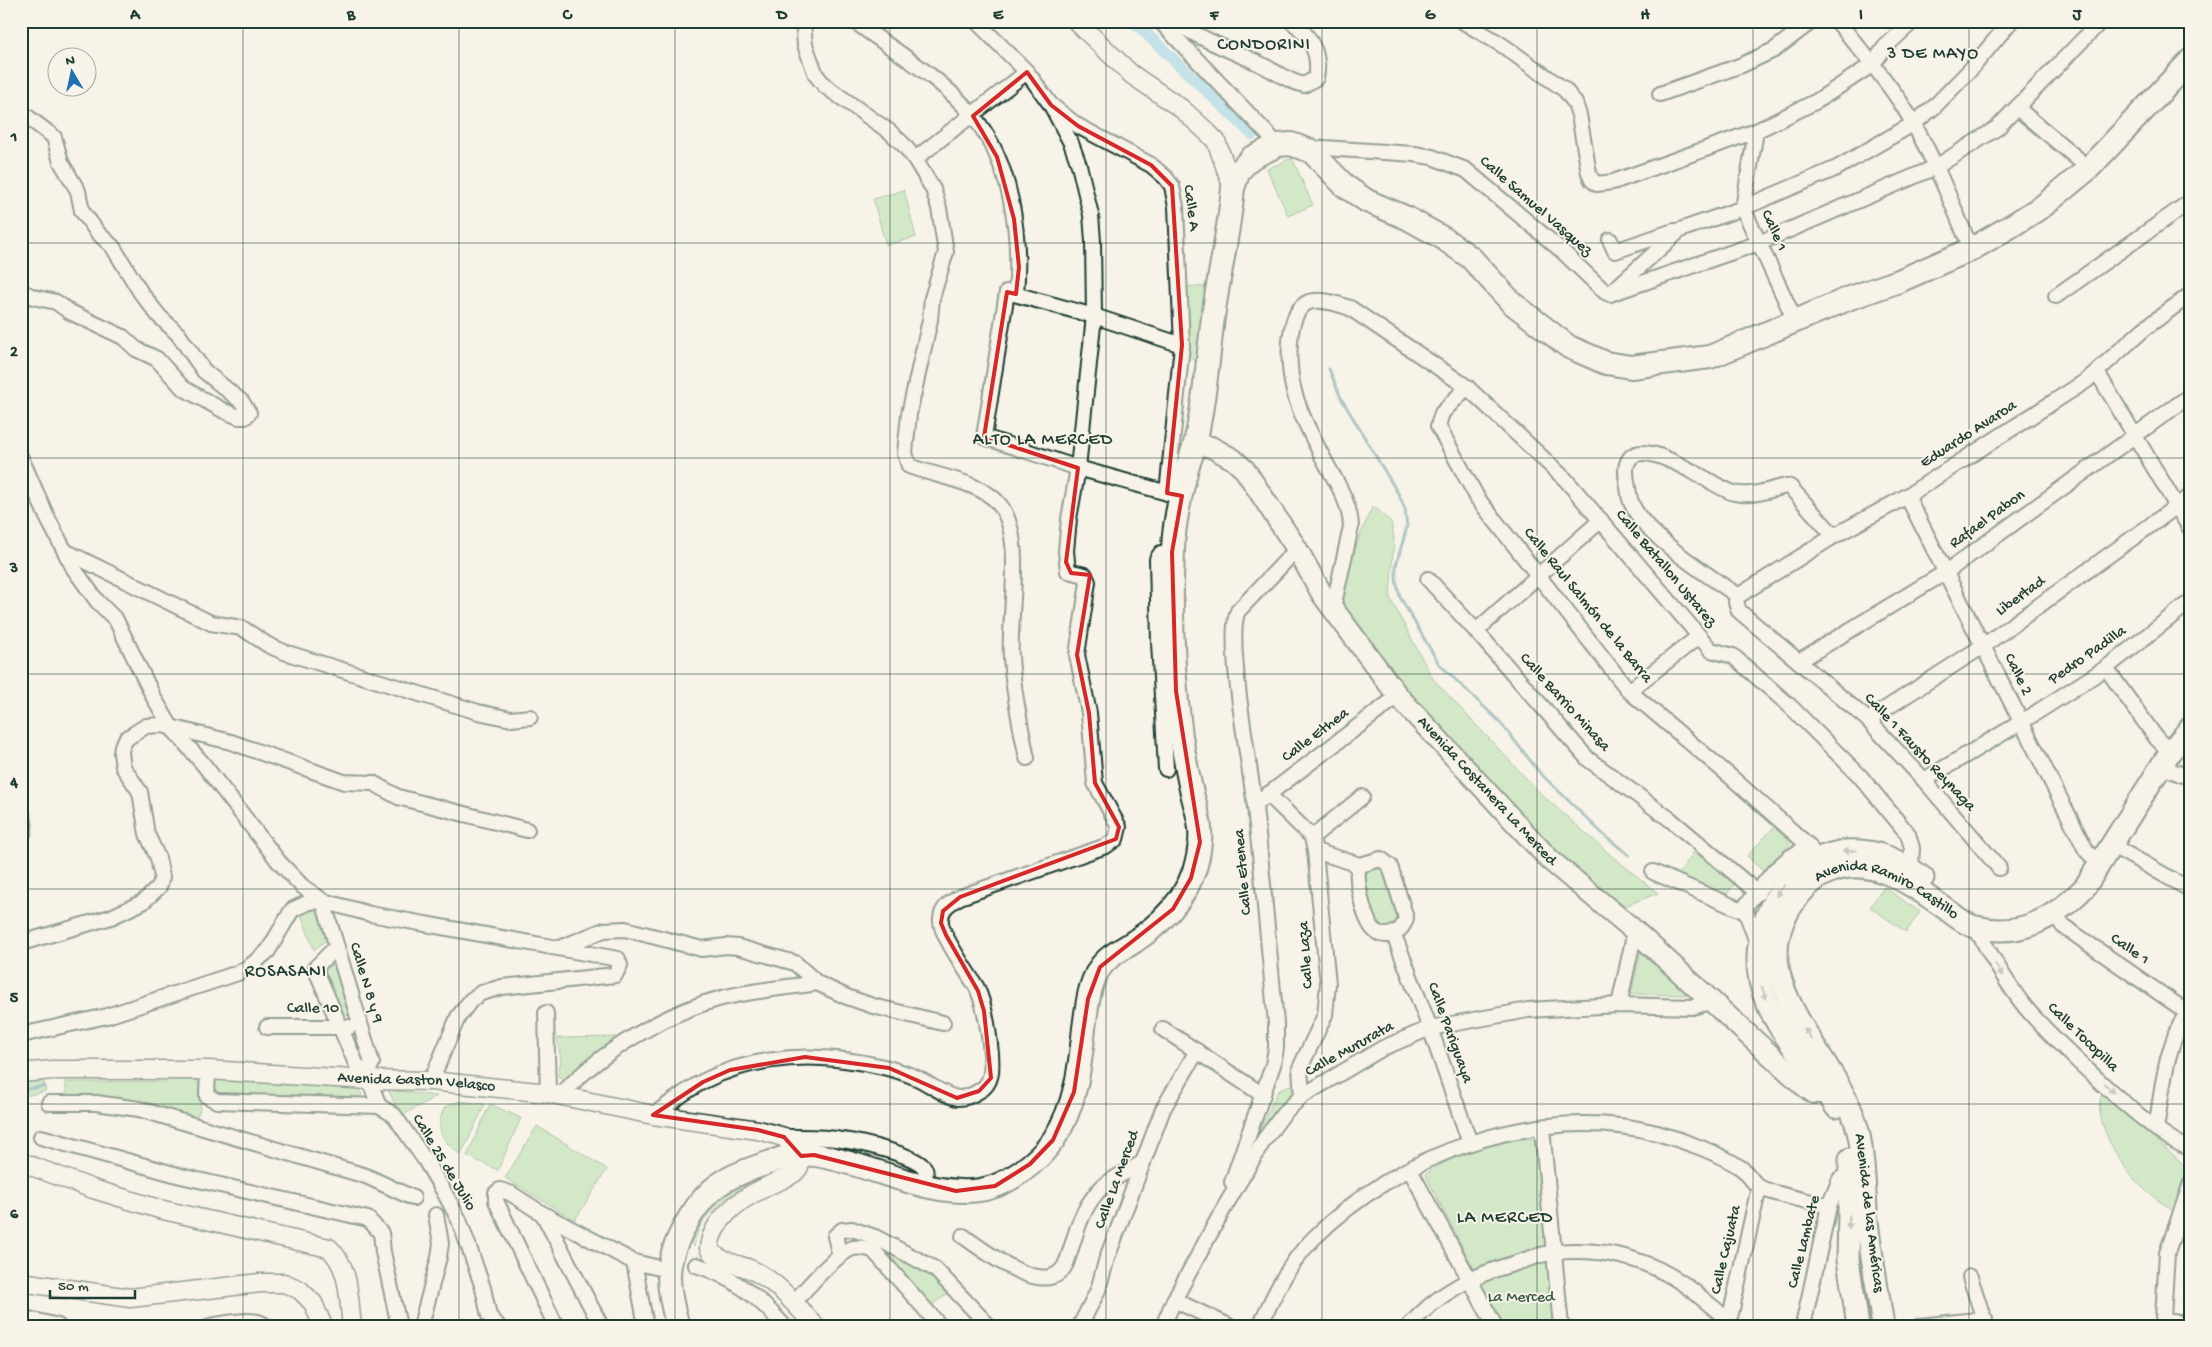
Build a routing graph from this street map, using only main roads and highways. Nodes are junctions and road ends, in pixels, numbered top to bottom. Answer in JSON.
{"nodes":[{"id":1,"x":2191,"y":42,"type":"edge"},
{"id":2,"x":2191,"y":60,"type":"edge"},
{"id":3,"x":2083,"y":164,"type":"junction"},
{"id":4,"x":1196,"y":444,"type":"junction"},
{"id":5,"x":2191,"y":726,"type":"edge"},
{"id":6,"x":1816,"y":860,"type":"junction"},
{"id":7,"x":1908,"y":875,"type":"junction"},
{"id":8,"x":2054,"y":913,"type":"junction"},
{"id":9,"x":1831,"y":1085,"type":"junction"},
{"id":10,"x":1857,"y":1173,"type":"junction"},
{"id":11,"x":678,"y":1326,"type":"edge"},
{"id":12,"x":1858,"y":1326,"type":"edge"},
{"id":13,"x":1883,"y":1326,"type":"edge"}],
"edges":[{"from":1,"to":3,"type":"highway"},
{"from":2,"to":3,"type":"highway"},
{"from":3,"to":4,"type":"highway"},
{"from":4,"to":9,"type":"main road","name":"Avenida Costanera La Merced"},
{"from":4,"to":11,"type":"highway"},
{"from":5,"to":8,"type":"main road","name":"Avenida Ramiro Castillo"},
{"from":6,"to":7,"type":"main road","name":"Avenida Ramiro Castillo"},
{"from":9,"to":6,"type":"main road","name":"Avenida Ramiro Castillo","one_way":true},
{"from":6,"to":9,"type":"main road","name":"Avenida Ramiro Castillo","one_way":true},
{"from":7,"to":8,"type":"main road","name":"Avenida Ramiro Castillo"},
{"from":7,"to":8,"type":"main road","name":"Avenida Ramiro Castillo"},
{"from":9,"to":10,"type":"main road","name":"Avenida de las Américas"},
{"from":10,"to":12,"type":"main road","name":"Avenida de las Américas","one_way":true},
{"from":10,"to":13,"type":"main road","name":"Avenida de las Américas"}]}
